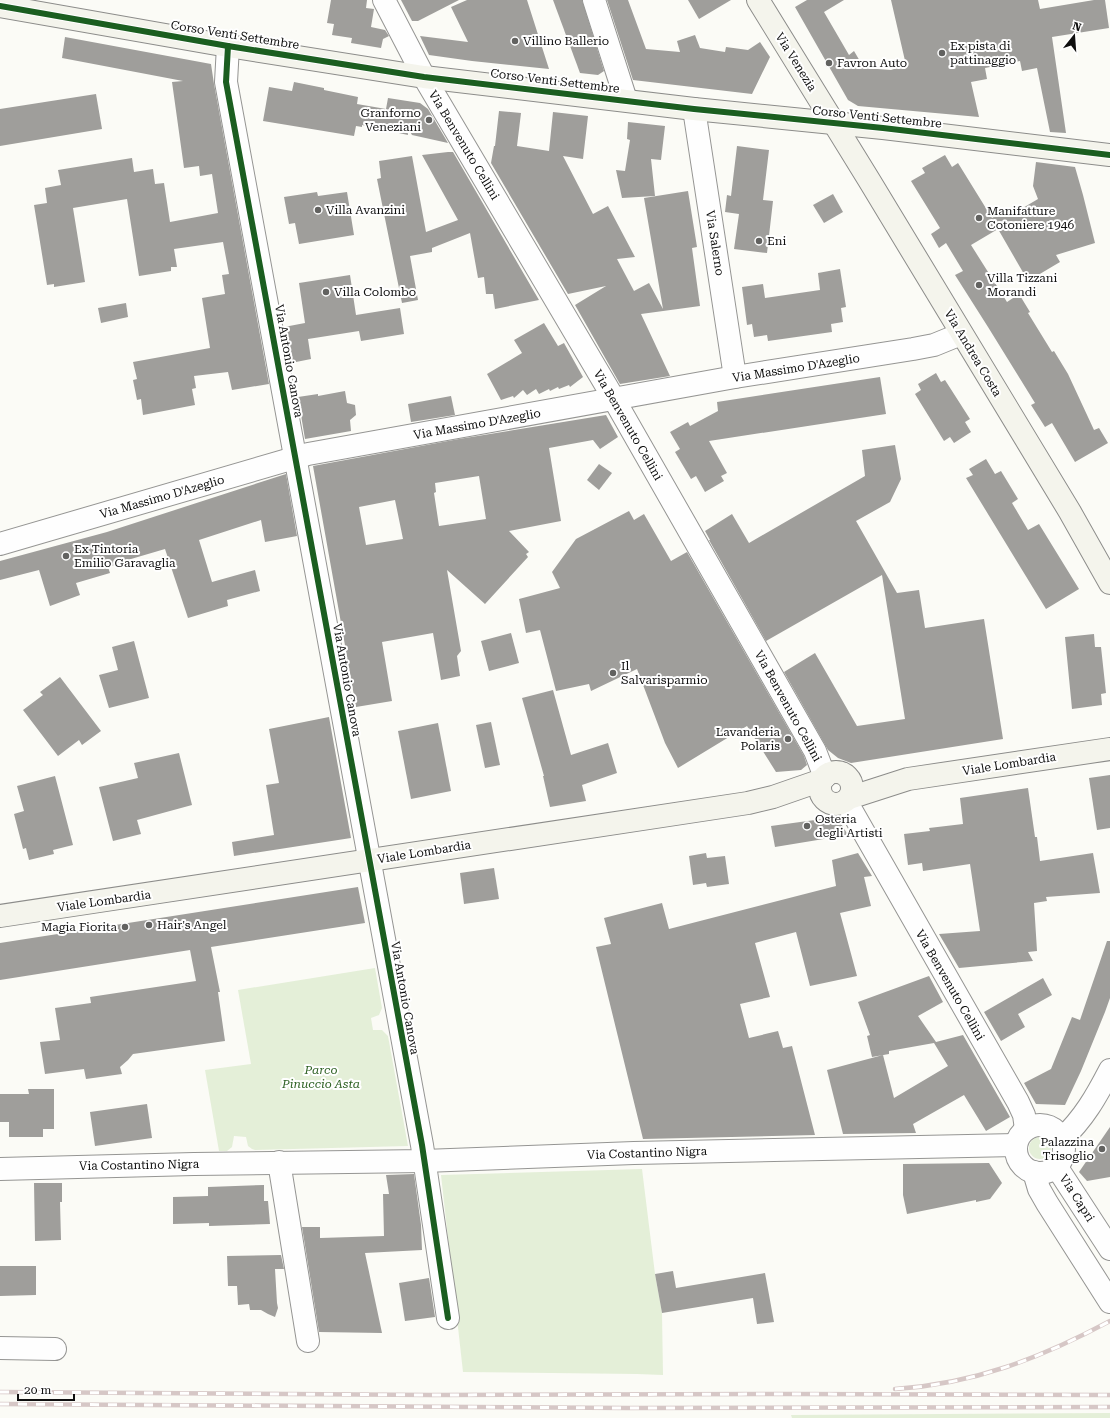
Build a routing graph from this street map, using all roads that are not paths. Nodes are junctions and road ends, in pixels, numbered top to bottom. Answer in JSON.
{"nodes":[{"id":1,"x":384,"y":0,"type":"edge"},
{"id":2,"x":594,"y":0,"type":"edge"},
{"id":3,"x":758,"y":0,"type":"edge"},
{"id":4,"x":8,"y":5,"type":"edge"},
{"id":5,"x":228,"y":46,"type":"junction"},
{"id":6,"x":424,"y":77,"type":"junction"},
{"id":7,"x":626,"y":100,"type":"junction"},
{"id":8,"x":694,"y":109,"type":"junction"},
{"id":9,"x":834,"y":123,"type":"junction"},
{"id":10,"x":1110,"y":155,"type":"edge"},
{"id":11,"x":961,"y":334,"type":"junction"},
{"id":12,"x":735,"y":377,"type":"junction"},
{"id":13,"x":614,"y":400,"type":"junction"},
{"id":14,"x":296,"y":457,"type":"junction"},
{"id":15,"x":0,"y":544,"type":"edge"},
{"id":16,"x":1110,"y":583,"type":"edge"},
{"id":17,"x":1110,"y":749,"type":"edge"},
{"id":18,"x":847,"y":776,"type":"junction"},
{"id":19,"x":823,"y":779,"type":"junction"},
{"id":20,"x":908,"y":779,"type":"junction"},
{"id":21,"x":841,"y":800,"type":"junction"},
{"id":22,"x":753,"y":802,"type":"junction"},
{"id":23,"x":369,"y":861,"type":"junction"},
{"id":24,"x":0,"y":916,"type":"edge"},
{"id":25,"x":1110,"y":1070,"type":"edge"},
{"id":26,"x":1021,"y":1137,"type":"junction"},
{"id":27,"x":1062,"y":1140,"type":"junction"},
{"id":28,"x":424,"y":1161,"type":"junction"},
{"id":29,"x":279,"y":1162,"type":"junction"},
{"id":30,"x":1056,"y":1166,"type":"junction"},
{"id":31,"x":0,"y":1169,"type":"edge"},
{"id":32,"x":1034,"y":1172,"type":"junction"},
{"id":33,"x":1110,"y":1249,"type":"edge"},
{"id":34,"x":1107,"y":1297,"type":"edge"},
{"id":35,"x":448,"y":1318,"type":"dead end"},
{"id":36,"x":308,"y":1341,"type":"dead end"},
{"id":37,"x":0,"y":1348,"type":"edge"},
{"id":38,"x":55,"y":1349,"type":"dead end"}],
"edges":[{"from":1,"to":6,"type":"street","name":"Via Benvenuto Cellini"},
{"from":2,"to":7,"type":"street"},
{"from":3,"to":9,"type":"street","name":"Via Venezia"},
{"from":4,"to":5,"type":"street","name":"Corso Venti Settembre"},
{"from":5,"to":6,"type":"street","name":"Corso Venti Settembre"},
{"from":5,"to":14,"type":"street","name":"Via Antonio Canova"},
{"from":6,"to":7,"type":"street","name":"Corso Venti Settembre"},
{"from":6,"to":13,"type":"street","name":"Via Benvenuto Cellini"},
{"from":7,"to":8,"type":"street","name":"Corso Venti Settembre"},
{"from":8,"to":9,"type":"street","name":"Corso Venti Settembre"},
{"from":8,"to":12,"type":"street","name":"Via Salerno"},
{"from":9,"to":10,"type":"street","name":"Corso Venti Settembre"},
{"from":9,"to":11,"type":"street","name":"Via Andrea Costa"},
{"from":11,"to":12,"type":"street","name":"Via Massimo D'Azeglio"},
{"from":11,"to":16,"type":"street","name":"Via Andrea Costa"},
{"from":12,"to":13,"type":"street","name":"Via Massimo D'Azeglio"},
{"from":13,"to":14,"type":"street","name":"Via Massimo D'Azeglio"},
{"from":13,"to":19,"type":"street","name":"Via Benvenuto Cellini"},
{"from":14,"to":15,"type":"street","name":"Via Massimo D'Azeglio"},
{"from":14,"to":23,"type":"street","name":"Via Antonio Canova"},
{"from":17,"to":20,"type":"street","name":"Viale Lombardia"},
{"from":18,"to":19,"type":"street"},
{"from":18,"to":20,"type":"street","name":"Viale Lombardia"},
{"from":18,"to":21,"type":"street"},
{"from":19,"to":21,"type":"street"},
{"from":19,"to":22,"type":"street","name":"Viale Lombardia"},
{"from":20,"to":21,"type":"street","name":"Viale Lombardia"},
{"from":21,"to":22,"type":"street","name":"Viale Lombardia"},
{"from":21,"to":26,"type":"street","name":"Via Benvenuto Cellini"},
{"from":22,"to":23,"type":"street","name":"Viale Lombardia"},
{"from":23,"to":24,"type":"street","name":"Viale Lombardia"},
{"from":23,"to":28,"type":"street","name":"Via Antonio Canova"},
{"from":25,"to":27,"type":"street"},
{"from":26,"to":27,"type":"street"},
{"from":26,"to":28,"type":"street","name":"Via Costantino Nigra"},
{"from":26,"to":32,"type":"street"},
{"from":27,"to":30,"type":"street"},
{"from":28,"to":29,"type":"street","name":"Via Costantino Nigra"},
{"from":28,"to":35,"type":"street","name":"Via Antonio Canova"},
{"from":29,"to":31,"type":"street","name":"Via Costantino Nigra"},
{"from":29,"to":36,"type":"street"},
{"from":30,"to":32,"type":"street"},
{"from":30,"to":33,"type":"street","name":"Via Capri"},
{"from":32,"to":34,"type":"street"},
{"from":37,"to":38,"type":"street"}]}
